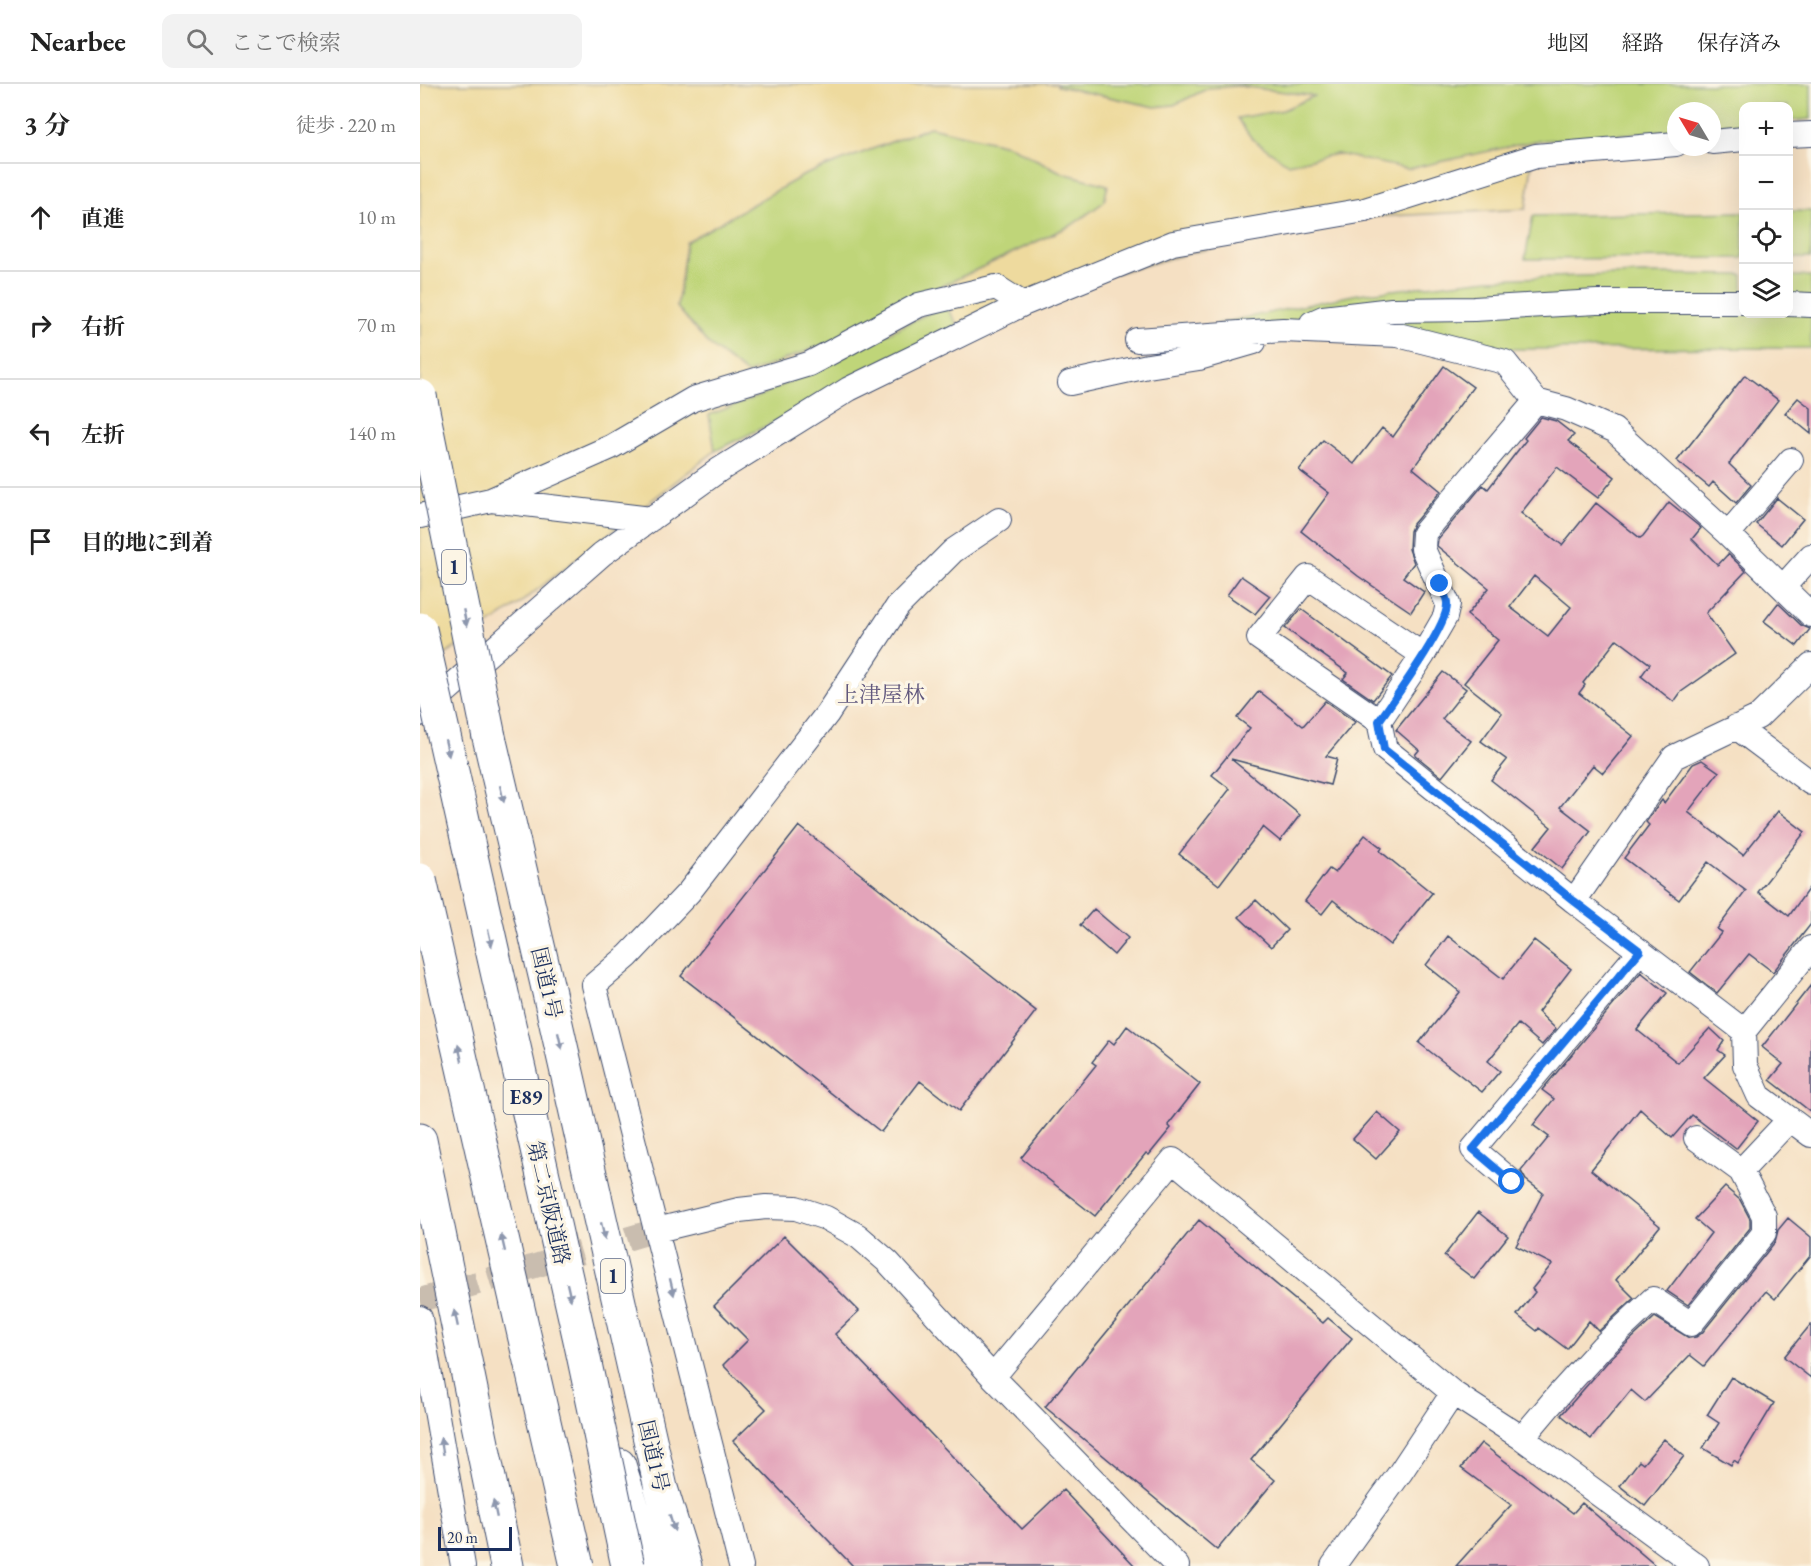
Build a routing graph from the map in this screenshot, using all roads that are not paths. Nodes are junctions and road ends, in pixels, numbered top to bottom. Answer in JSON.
{"nodes":[{"id":1,"x":1811,"y":134,"type":"edge"},
{"id":2,"x":1793,"y":135,"type":"edge"},
{"id":3,"x":1739,"y":139,"type":"edge"},
{"id":4,"x":1721,"y":141,"type":"edge"},
{"id":5,"x":1667,"y":145,"type":"edge"},
{"id":6,"x":1739,"y":302,"type":"edge"},
{"id":7,"x":1023,"y":304,"type":"junction"},
{"id":8,"x":1793,"y":304,"type":"edge"},
{"id":9,"x":1811,"y":305,"type":"edge"},
{"id":10,"x":1295,"y":330,"type":"junction"},
{"id":11,"x":1137,"y":340,"type":"dead end"},
{"id":12,"x":1070,"y":382,"type":"dead end"},
{"id":13,"x":420,"y":396,"type":"edge"},
{"id":14,"x":1536,"y":401,"type":"junction"},
{"id":15,"x":1791,"y":460,"type":"dead end"},
{"id":16,"x":491,"y":500,"type":"junction"},
{"id":17,"x":420,"y":516,"type":"edge"},
{"id":18,"x":651,"y":519,"type":"junction"},
{"id":19,"x":999,"y":520,"type":"dead end"},
{"id":20,"x":1728,"y":534,"type":"junction"},
{"id":21,"x":1811,"y":556,"type":"edge"},
{"id":22,"x":1783,"y":587,"type":"junction"},
{"id":23,"x":1811,"y":615,"type":"edge"},
{"id":24,"x":420,"y":629,"type":"edge"},
{"id":25,"x":1423,"y":655,"type":"junction"},
{"id":26,"x":1811,"y":664,"type":"edge"},
{"id":27,"x":420,"y":714,"type":"edge"},
{"id":28,"x":1379,"y":721,"type":"junction"},
{"id":29,"x":1737,"y":727,"type":"junction"},
{"id":30,"x":1811,"y":783,"type":"edge"},
{"id":31,"x":420,"y":880,"type":"edge"},
{"id":32,"x":1574,"y":901,"type":"junction"},
{"id":33,"x":1811,"y":948,"type":"edge"},
{"id":34,"x":1640,"y":951,"type":"junction"},
{"id":35,"x":1744,"y":1030,"type":"junction"},
{"id":36,"x":1790,"y":1119,"type":"junction"},
{"id":37,"x":1811,"y":1135,"type":"edge"},
{"id":38,"x":1696,"y":1138,"type":"dead end"},
{"id":39,"x":420,"y":1140,"type":"edge"},
{"id":40,"x":1741,"y":1172,"type":"junction"},
{"id":41,"x":1512,"y":1182,"type":"dead end"},
{"id":42,"x":657,"y":1230,"type":"junction"},
{"id":43,"x":517,"y":1304,"type":"junction"},
{"id":44,"x":420,"y":1318,"type":"edge"},
{"id":45,"x":580,"y":1340,"type":"junction"},
{"id":46,"x":993,"y":1377,"type":"junction"},
{"id":47,"x":1453,"y":1393,"type":"junction"},
{"id":48,"x":1522,"y":1438,"type":"junction"},
{"id":49,"x":463,"y":1566,"type":"edge"},
{"id":50,"x":507,"y":1566,"type":"edge"},
{"id":51,"x":564,"y":1566,"type":"edge"},
{"id":52,"x":577,"y":1566,"type":"edge"},
{"id":53,"x":628,"y":1566,"type":"edge"},
{"id":54,"x":651,"y":1566,"type":"edge"},
{"id":55,"x":685,"y":1566,"type":"edge"},
{"id":56,"x":741,"y":1566,"type":"edge"},
{"id":57,"x":1177,"y":1566,"type":"edge"},
{"id":58,"x":1333,"y":1566,"type":"edge"},
{"id":59,"x":1697,"y":1566,"type":"edge"}],
"edges":[{"from":1,"to":2,"type":"street"},
{"from":3,"to":4,"type":"street"},
{"from":5,"to":7,"type":"street"},
{"from":6,"to":10,"type":"street"},
{"from":7,"to":16,"type":"street"},
{"from":7,"to":18,"type":"street"},
{"from":8,"to":9,"type":"street"},
{"from":10,"to":11,"type":"street"},
{"from":10,"to":12,"type":"street"},
{"from":10,"to":14,"type":"street"},
{"from":13,"to":55,"type":"highway","name":"国道1号","number":"1","one_way":true,"bridge":true},
{"from":14,"to":20,"type":"street"},
{"from":14,"to":25,"type":"street"},
{"from":15,"to":20,"type":"street"},
{"from":16,"to":17,"type":"street"},
{"from":16,"to":18,"type":"street"},
{"from":18,"to":27,"type":"street"},
{"from":19,"to":42,"type":"street"},
{"from":20,"to":22,"type":"street"},
{"from":21,"to":22,"type":"street"},
{"from":22,"to":23,"type":"street"},
{"from":24,"to":45,"type":"highway","name":"第二京阪道路","number":"E89","one_way":true,"bridge":true},
{"from":25,"to":28,"type":"street"},
{"from":25,"to":28,"type":"street"},
{"from":26,"to":29,"type":"street"},
{"from":28,"to":32,"type":"street"},
{"from":29,"to":30,"type":"street"},
{"from":29,"to":32,"type":"street"},
{"from":43,"to":31,"type":"highway","number":"E89","one_way":true,"bridge":true},
{"from":32,"to":34,"type":"street"},
{"from":33,"to":35,"type":"street"},
{"from":34,"to":35,"type":"street"},
{"from":34,"to":41,"type":"street"},
{"from":35,"to":36,"type":"street"},
{"from":36,"to":37,"type":"street"},
{"from":36,"to":40,"type":"street"},
{"from":38,"to":40,"type":"street"},
{"from":50,"to":39,"type":"highway","one_way":true},
{"from":40,"to":48,"type":"street"},
{"from":42,"to":46,"type":"street"},
{"from":42,"to":56,"type":"street","one_way":true},
{"from":43,"to":51,"type":"highway","bridge":true},
{"from":43,"to":52,"type":"highway","number":"E89","bridge":true},
{"from":49,"to":44,"type":"street","one_way":true},
{"from":45,"to":53,"type":"highway","name":"第二京阪道路","number":"E89","bridge":true},
{"from":45,"to":54,"type":"highway","bridge":true},
{"from":46,"to":47,"type":"street"},
{"from":46,"to":57,"type":"street"},
{"from":47,"to":48,"type":"street"},
{"from":47,"to":58,"type":"street"},
{"from":48,"to":59,"type":"street"}]}
